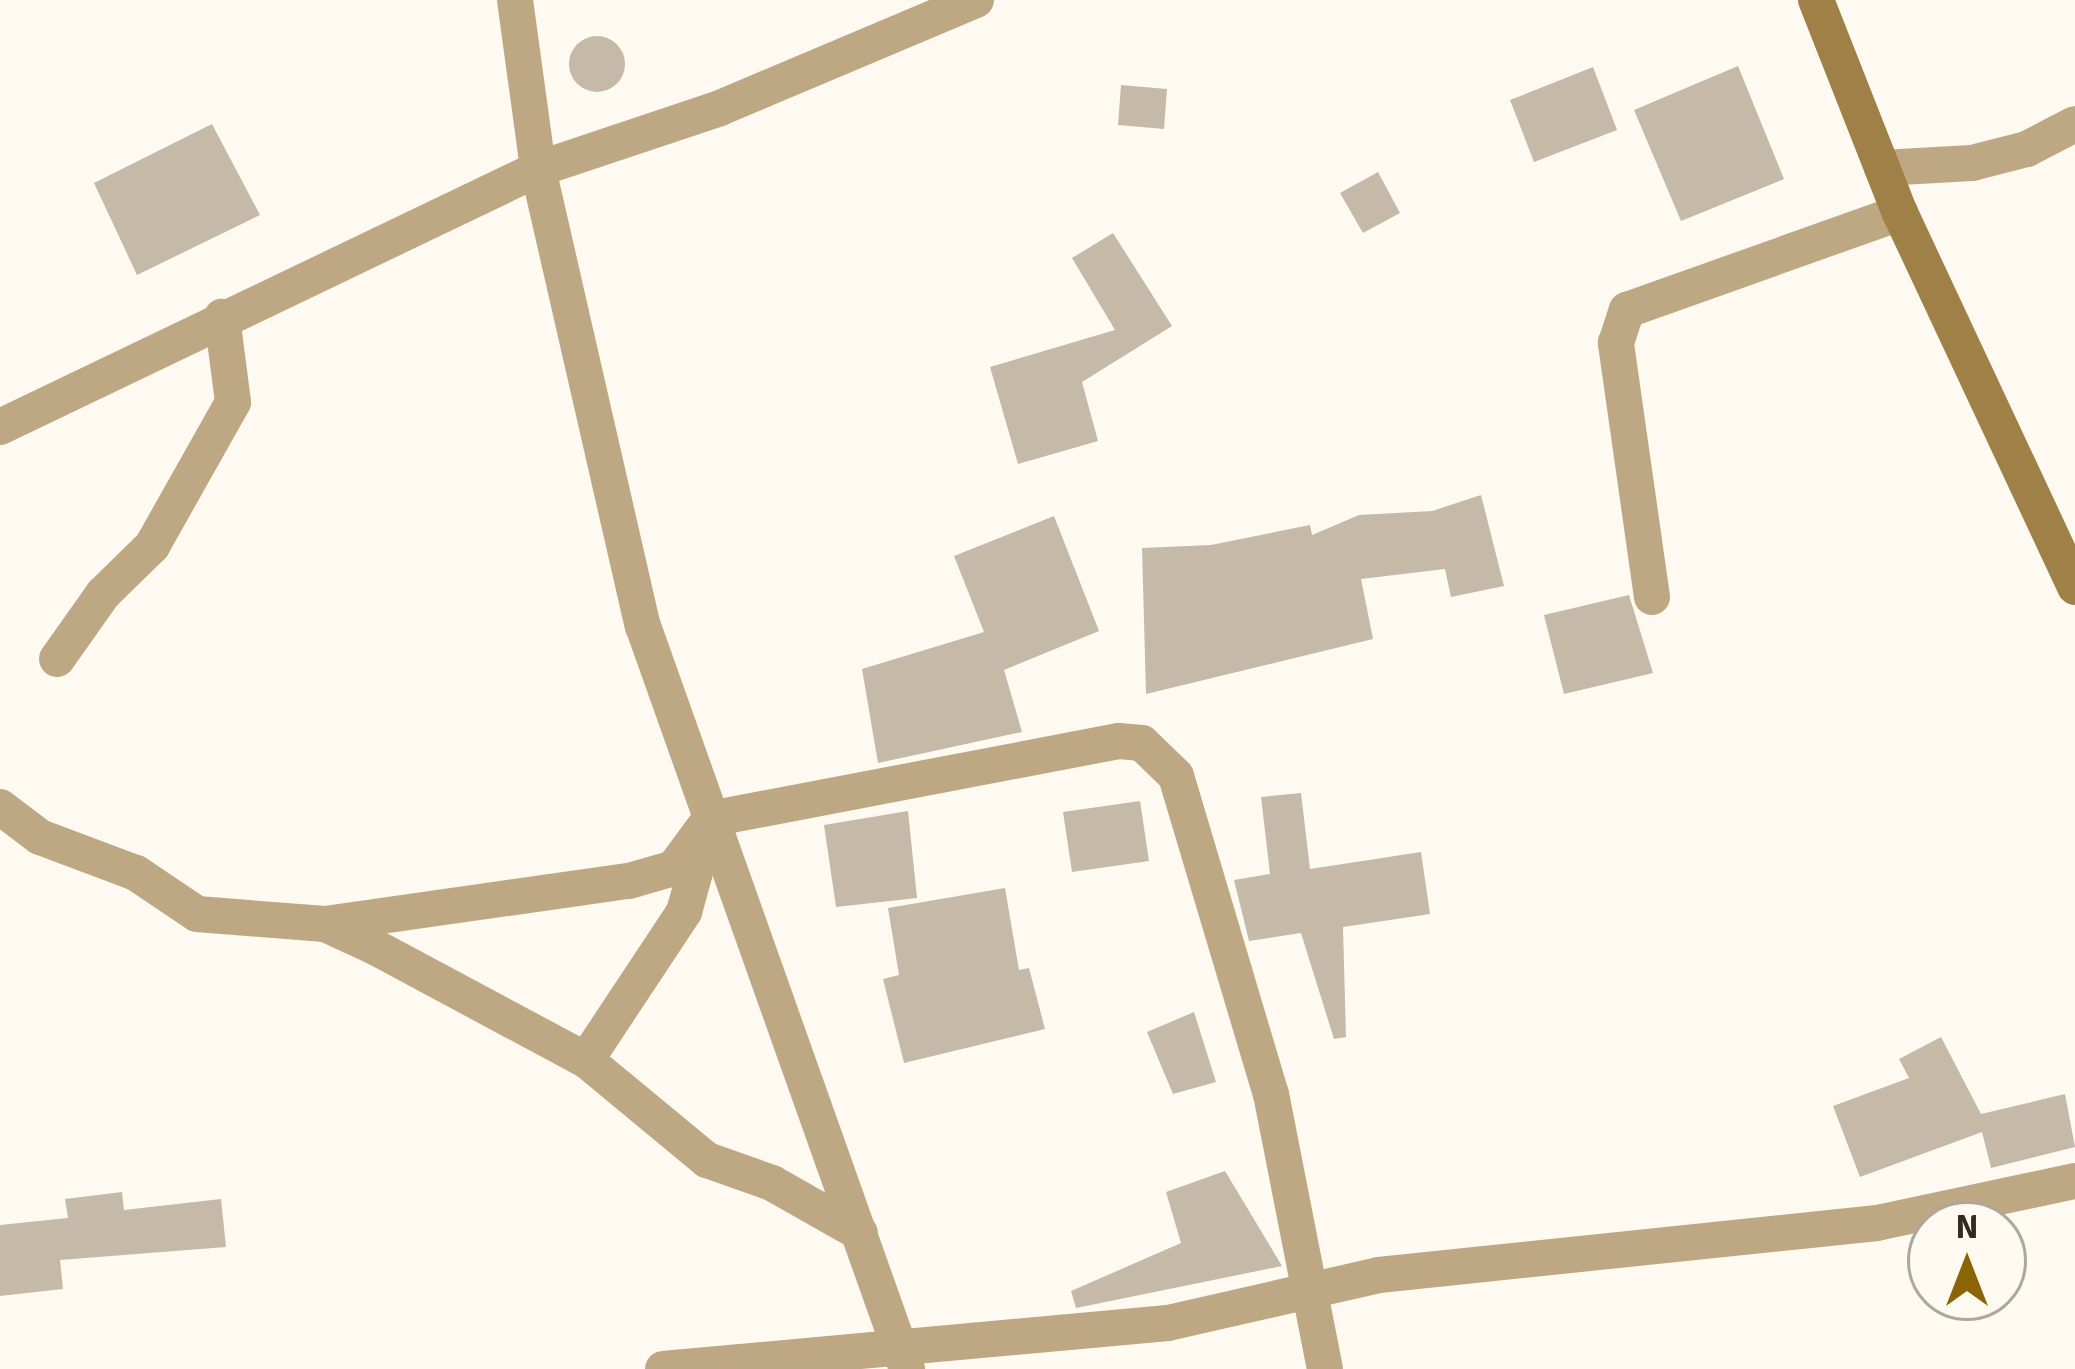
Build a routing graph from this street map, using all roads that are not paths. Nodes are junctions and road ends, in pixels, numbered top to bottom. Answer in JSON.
{"nodes":[{"id":1,"x":515,"y":0,"type":"edge"},
{"id":2,"x":976,"y":0,"type":"edge"},
{"id":3,"x":1816,"y":0,"type":"edge"},
{"id":4,"x":2075,"y":124,"type":"edge"},
{"id":5,"x":1882,"y":168,"type":"junction"},
{"id":6,"x":538,"y":170,"type":"junction"},
{"id":7,"x":1900,"y":213,"type":"junction"},
{"id":8,"x":222,"y":317,"type":"junction"},
{"id":9,"x":0,"y":427,"type":"edge"},
{"id":10,"x":2075,"y":587,"type":"edge"},
{"id":11,"x":1652,"y":597,"type":"dead end"},
{"id":12,"x":57,"y":658,"type":"dead end"},
{"id":13,"x":0,"y":807,"type":"edge"},
{"id":14,"x":710,"y":819,"type":"junction"},
{"id":15,"x":326,"y":924,"type":"junction"},
{"id":16,"x":586,"y":1060,"type":"junction"},
{"id":17,"x":2075,"y":1181,"type":"edge"},
{"id":18,"x":860,"y":1233,"type":"junction"},
{"id":19,"x":1311,"y":1295,"type":"junction"},
{"id":20,"x":905,"y":1356,"type":"edge"},
{"id":21,"x":662,"y":1369,"type":"edge"},
{"id":22,"x":1325,"y":1369,"type":"edge"}],
"edges":[{"from":1,"to":6,"type":"street"},
{"from":2,"to":6,"type":"street"},
{"from":3,"to":5,"type":"street"},
{"from":4,"to":5,"type":"street"},
{"from":5,"to":7,"type":"street"},
{"from":6,"to":8,"type":"street"},
{"from":6,"to":14,"type":"street"},
{"from":7,"to":10,"type":"street"},
{"from":7,"to":11,"type":"street"},
{"from":8,"to":9,"type":"street"},
{"from":8,"to":12,"type":"street"},
{"from":13,"to":15,"type":"street"},
{"from":14,"to":15,"type":"street"},
{"from":14,"to":16,"type":"street"},
{"from":14,"to":18,"type":"street"},
{"from":14,"to":19,"type":"street"},
{"from":15,"to":16,"type":"street"},
{"from":16,"to":18,"type":"street"},
{"from":17,"to":19,"type":"street"},
{"from":18,"to":20,"type":"street"},
{"from":19,"to":20,"type":"street"},
{"from":19,"to":22,"type":"street"},
{"from":20,"to":21,"type":"street"}]}
